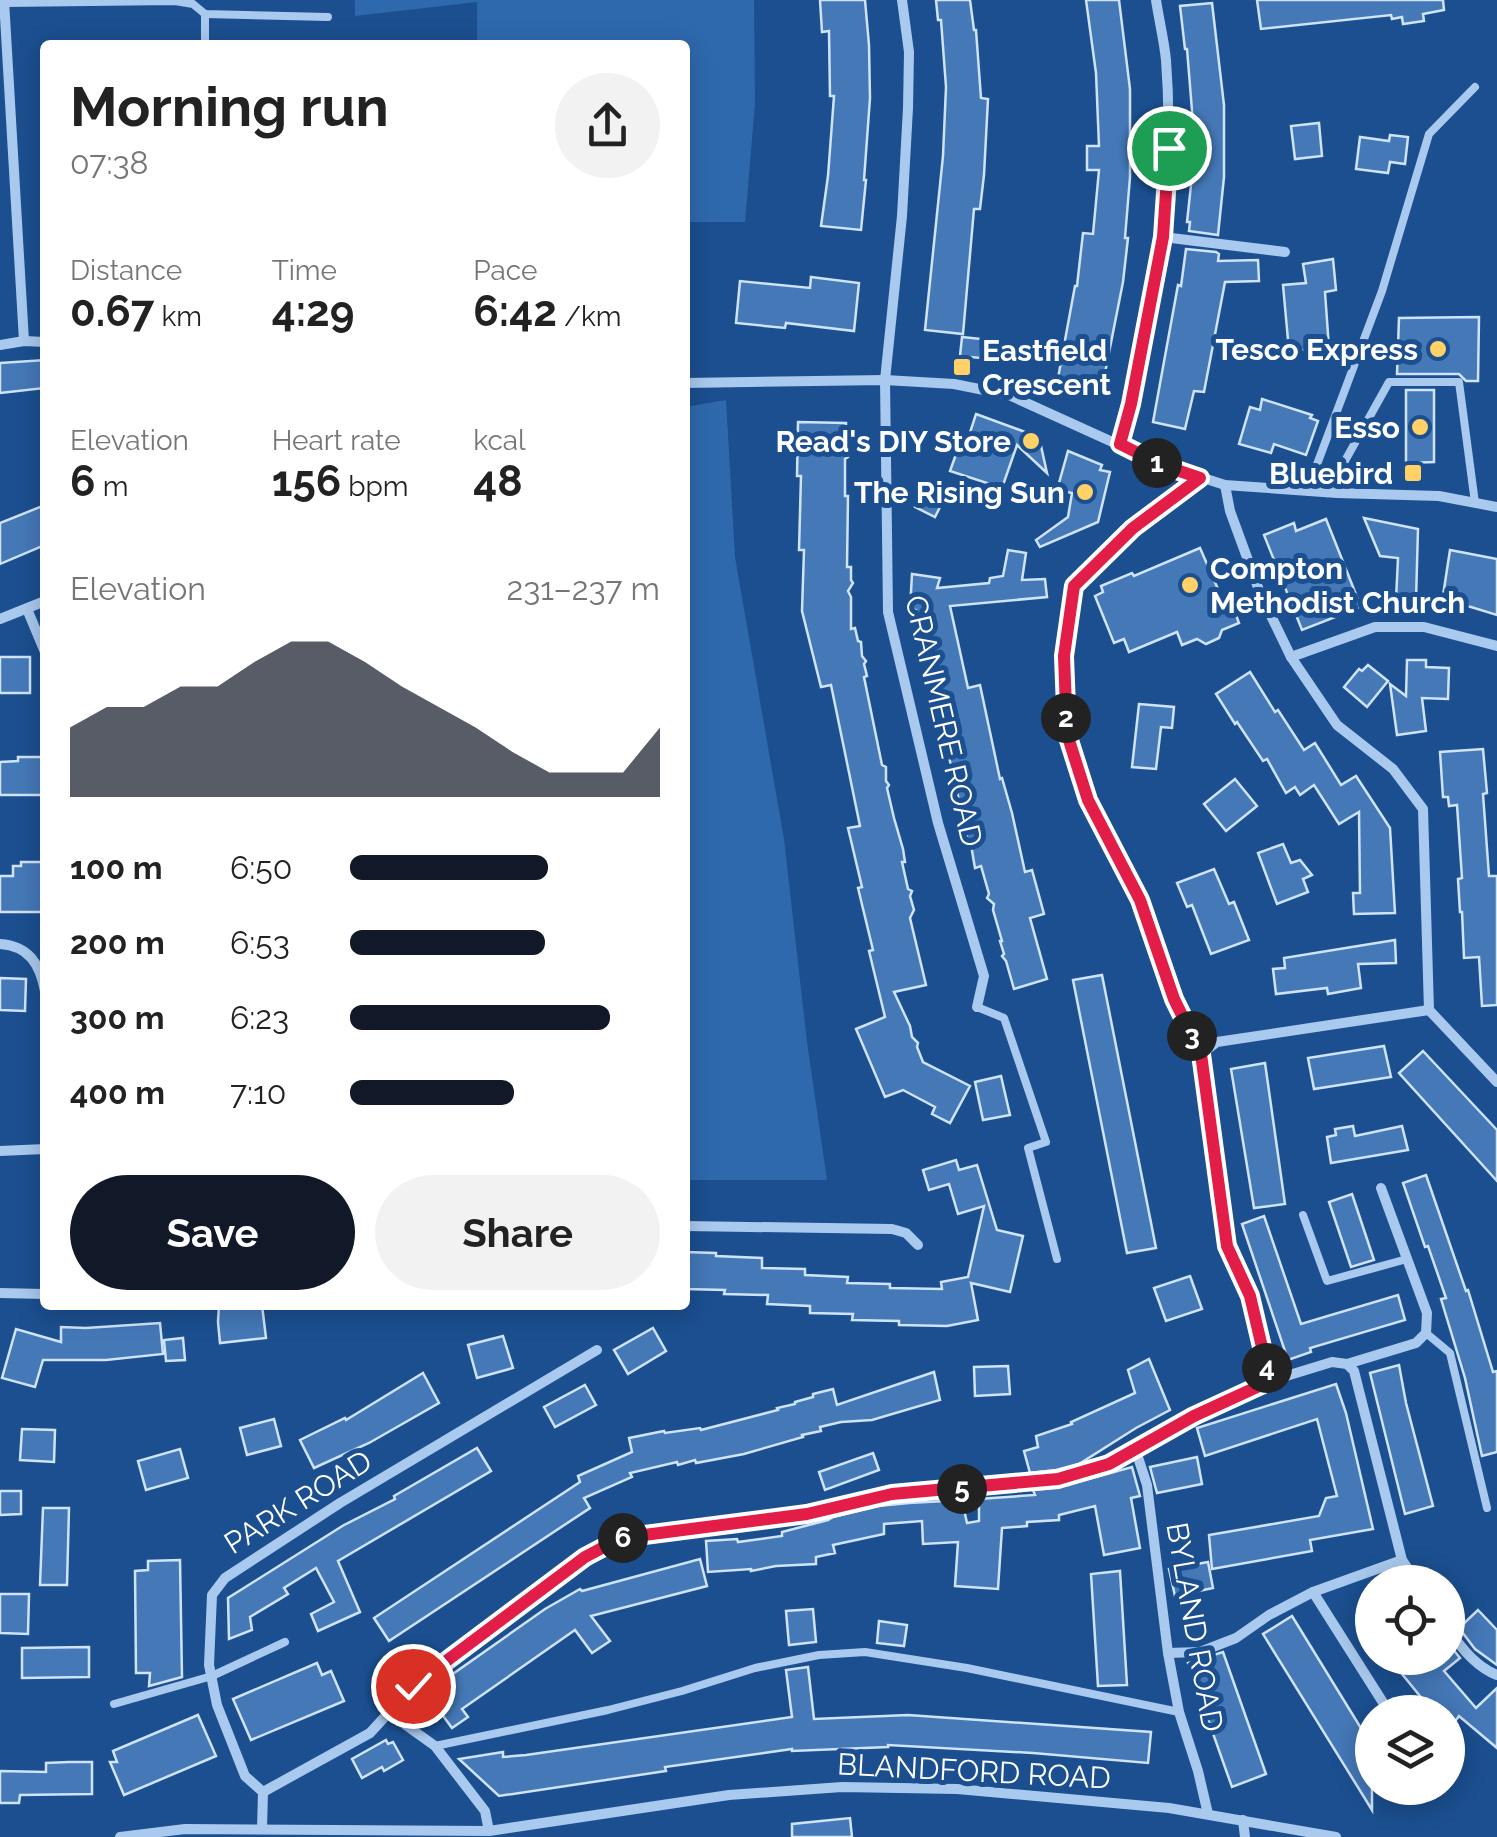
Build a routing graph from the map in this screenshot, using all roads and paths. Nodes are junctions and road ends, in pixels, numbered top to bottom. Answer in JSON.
{"nodes":[{"id":1,"x":902,"y":0,"type":"edge"},
{"id":2,"x":1156,"y":0,"type":"edge"},
{"id":3,"x":4,"y":1,"type":"edge"},
{"id":4,"x":206,"y":14,"type":"junction"},
{"id":5,"x":328,"y":17,"type":"dead end"},
{"id":6,"x":205,"y":40,"type":"edge"},
{"id":7,"x":1475,"y":88,"type":"dead end"},
{"id":8,"x":1163,"y":237,"type":"junction"},
{"id":9,"x":1285,"y":252,"type":"dead end"},
{"id":10,"x":24,"y":341,"type":"junction"},
{"id":11,"x":40,"y":342,"type":"edge"},
{"id":12,"x":0,"y":344,"type":"edge"},
{"id":13,"x":885,"y":380,"type":"junction"},
{"id":14,"x":690,"y":384,"type":"edge"},
{"id":15,"x":1120,"y":444,"type":"junction"},
{"id":16,"x":1200,"y":478,"type":"junction"},
{"id":17,"x":1225,"y":485,"type":"junction"},
{"id":18,"x":1308,"y":491,"type":"junction"},
{"id":19,"x":1327,"y":493,"type":"junction"},
{"id":20,"x":1474,"y":503,"type":"junction"},
{"id":21,"x":1497,"y":507,"type":"edge"},
{"id":22,"x":40,"y":602,"type":"edge"},
{"id":23,"x":27,"y":609,"type":"junction"},
{"id":24,"x":0,"y":619,"type":"edge"},
{"id":25,"x":40,"y":640,"type":"edge"},
{"id":26,"x":1497,"y":646,"type":"edge"},
{"id":27,"x":1290,"y":657,"type":"junction"},
{"id":28,"x":0,"y":944,"type":"edge"},
{"id":29,"x":40,"y":969,"type":"edge"},
{"id":30,"x":977,"y":1007,"type":"joint"},
{"id":31,"x":1429,"y":1010,"type":"junction"},
{"id":32,"x":1201,"y":1054,"type":"junction"},
{"id":33,"x":1497,"y":1082,"type":"edge"},
{"id":34,"x":40,"y":1149,"type":"edge"},
{"id":35,"x":0,"y":1150,"type":"edge"},
{"id":36,"x":1380,"y":1188,"type":"dead end"},
{"id":37,"x":1303,"y":1215,"type":"dead end"},
{"id":38,"x":690,"y":1226,"type":"edge"},
{"id":39,"x":918,"y":1245,"type":"dead end"},
{"id":40,"x":1057,"y":1259,"type":"dead end"},
{"id":41,"x":1407,"y":1259,"type":"junction"},
{"id":42,"x":0,"y":1293,"type":"edge"},
{"id":43,"x":40,"y":1294,"type":"edge"},
{"id":44,"x":1426,"y":1333,"type":"junction"},
{"id":45,"x":597,"y":1350,"type":"dead end"},
{"id":46,"x":1347,"y":1364,"type":"junction"},
{"id":47,"x":1270,"y":1381,"type":"junction"},
{"id":48,"x":1135,"y":1448,"type":"junction"},
{"id":49,"x":1486,"y":1508,"type":"dead end"},
{"id":50,"x":1402,"y":1560,"type":"junction"},
{"id":51,"x":1405,"y":1565,"type":"edge"},
{"id":52,"x":1313,"y":1592,"type":"junction"},
{"id":53,"x":285,"y":1642,"type":"dead end"},
{"id":54,"x":1465,"y":1650,"type":"edge"},
{"id":55,"x":1168,"y":1653,"type":"junction"},
{"id":56,"x":1497,"y":1675,"type":"edge"},
{"id":57,"x":212,"y":1676,"type":"junction"},
{"id":58,"x":1377,"y":1695,"type":"edge"},
{"id":59,"x":114,"y":1704,"type":"dead end"},
{"id":60,"x":1179,"y":1712,"type":"junction"},
{"id":61,"x":390,"y":1713,"type":"junction"},
{"id":62,"x":434,"y":1746,"type":"junction"},
{"id":63,"x":263,"y":1792,"type":"junction"},
{"id":64,"x":1208,"y":1814,"type":"junction"},
{"id":65,"x":1244,"y":1820,"type":"junction"},
{"id":66,"x":262,"y":1828,"type":"junction"},
{"id":67,"x":489,"y":1831,"type":"junction"},
{"id":68,"x":120,"y":1837,"type":"edge"},
{"id":69,"x":1245,"y":1837,"type":"edge"},
{"id":70,"x":1336,"y":1837,"type":"edge"}],
"edges":[{"from":1,"to":13,"type":"street"},
{"from":2,"to":8,"type":"street"},
{"from":3,"to":4,"type":"lane"},
{"from":3,"to":10,"type":"street"},
{"from":4,"to":5,"type":"lane"},
{"from":4,"to":6,"type":"lane"},
{"from":7,"to":18,"type":"lane"},
{"from":8,"to":9,"type":"street"},
{"from":8,"to":15,"type":"street"},
{"from":10,"to":11,"type":"street"},
{"from":10,"to":12,"type":"street"},
{"from":13,"to":14,"type":"street"},
{"from":13,"to":15,"type":"street"},
{"from":13,"to":30,"type":"street","name":"CRANMERE ROAD"},
{"from":15,"to":16,"type":"street"},
{"from":16,"to":17,"type":"street"},
{"from":16,"to":32,"type":"street"},
{"from":17,"to":18,"type":"street"},
{"from":17,"to":27,"type":"street"},
{"from":18,"to":19,"type":"street"},
{"from":19,"to":20,"type":"street"},
{"from":19,"to":20,"type":"lane"},
{"from":20,"to":21,"type":"street"},
{"from":22,"to":23,"type":"street"},
{"from":23,"to":24,"type":"street"},
{"from":23,"to":25,"type":"street"},
{"from":26,"to":27,"type":"street"},
{"from":27,"to":31,"type":"street"},
{"from":28,"to":29,"type":"street"},
{"from":30,"to":40,"type":"lane"},
{"from":31,"to":32,"type":"street"},
{"from":31,"to":33,"type":"street"},
{"from":32,"to":47,"type":"street"},
{"from":34,"to":35,"type":"street"},
{"from":36,"to":41,"type":"street"},
{"from":37,"to":41,"type":"lane"},
{"from":38,"to":39,"type":"street"},
{"from":41,"to":44,"type":"street"},
{"from":42,"to":43,"type":"street"},
{"from":44,"to":46,"type":"street"},
{"from":44,"to":49,"type":"lane"},
{"from":45,"to":57,"type":"street","name":"PARK ROAD"},
{"from":46,"to":47,"type":"street"},
{"from":46,"to":50,"type":"street"},
{"from":47,"to":48,"type":"street"},
{"from":48,"to":55,"type":"street","name":"BYLAND ROAD"},
{"from":48,"to":61,"type":"street"},
{"from":50,"to":51,"type":"street"},
{"from":50,"to":52,"type":"street"},
{"from":52,"to":55,"type":"street"},
{"from":52,"to":58,"type":"street"},
{"from":53,"to":57,"type":"lane"},
{"from":54,"to":56,"type":"street"},
{"from":55,"to":60,"type":"street","name":"BYLAND ROAD"},
{"from":57,"to":59,"type":"lane"},
{"from":57,"to":63,"type":"street","name":"PARK ROAD"},
{"from":60,"to":62,"type":"lane"},
{"from":60,"to":64,"type":"street","name":"BYLAND ROAD"},
{"from":61,"to":62,"type":"street"},
{"from":61,"to":63,"type":"street"},
{"from":62,"to":67,"type":"street"},
{"from":63,"to":66,"type":"street"},
{"from":64,"to":65,"type":"street","name":"BLANDFORD ROAD"},
{"from":64,"to":67,"type":"street","name":"BLANDFORD ROAD"},
{"from":65,"to":69,"type":"street"},
{"from":65,"to":70,"type":"street","name":"BLANDFORD ROAD"},
{"from":66,"to":67,"type":"street","name":"BLANDFORD ROAD"},
{"from":66,"to":68,"type":"street","name":"BLANDFORD ROAD"}]}
